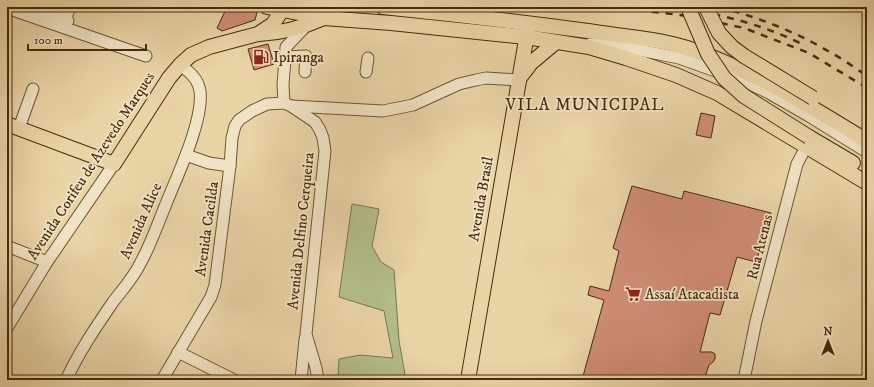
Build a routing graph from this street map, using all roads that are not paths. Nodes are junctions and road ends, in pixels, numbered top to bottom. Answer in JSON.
{"nodes":[{"id":1,"x":32,"y":7,"type":"edge"},
{"id":2,"x":70,"y":7,"type":"edge"},
{"id":3,"x":267,"y":7,"type":"edge"},
{"id":4,"x":383,"y":7,"type":"edge"},
{"id":5,"x":688,"y":7,"type":"edge"},
{"id":6,"x":706,"y":7,"type":"edge"},
{"id":7,"x":7,"y":8,"type":"edge"},
{"id":8,"x":282,"y":9,"type":"edge"},
{"id":9,"x":324,"y":18,"type":"junction"},
{"id":10,"x":64,"y":20,"type":"junction"},
{"id":11,"x":304,"y":27,"type":"junction"},
{"id":12,"x":527,"y":30,"type":"junction"},
{"id":13,"x":258,"y":34,"type":"junction"},
{"id":14,"x":276,"y":34,"type":"junction"},
{"id":15,"x":556,"y":42,"type":"junction"},
{"id":16,"x":570,"y":44,"type":"junction"},
{"id":17,"x":286,"y":52,"type":"junction"},
{"id":18,"x":368,"y":58,"type":"dead end"},
{"id":19,"x":180,"y":65,"type":"junction"},
{"id":20,"x":304,"y":72,"type":"dead end"},
{"id":21,"x":366,"y":72,"type":"dead end"},
{"id":22,"x":747,"y":72,"type":"junction"},
{"id":23,"x":719,"y":73,"type":"junction"},
{"id":24,"x":519,"y":80,"type":"junction"},
{"id":25,"x":33,"y":88,"type":"dead end"},
{"id":26,"x":288,"y":104,"type":"junction"},
{"id":27,"x":13,"y":126,"type":"edge"},
{"id":28,"x":867,"y":131,"type":"edge"},
{"id":29,"x":867,"y":141,"type":"edge"},
{"id":30,"x":807,"y":142,"type":"junction"},
{"id":31,"x":867,"y":152,"type":"edge"},
{"id":32,"x":186,"y":155,"type":"junction"},
{"id":33,"x":114,"y":164,"type":"junction"},
{"id":34,"x":230,"y":166,"type":"junction"},
{"id":35,"x":867,"y":171,"type":"edge"},
{"id":36,"x":867,"y":182,"type":"edge"},
{"id":37,"x":7,"y":246,"type":"edge"},
{"id":38,"x":47,"y":262,"type":"junction"},
{"id":39,"x":7,"y":328,"type":"edge"},
{"id":40,"x":306,"y":334,"type":"junction"},
{"id":41,"x":178,"y":352,"type":"junction"},
{"id":42,"x":66,"y":380,"type":"edge"},
{"id":43,"x":162,"y":380,"type":"edge"},
{"id":44,"x":234,"y":380,"type":"edge"},
{"id":45,"x":301,"y":380,"type":"edge"},
{"id":46,"x":318,"y":380,"type":"edge"},
{"id":47,"x":468,"y":380,"type":"edge"},
{"id":48,"x":744,"y":380,"type":"edge"}],
"edges":[{"from":1,"to":10,"type":"street"},
{"from":2,"to":10,"type":"street"},
{"from":3,"to":8,"type":"main road"},
{"from":4,"to":12,"type":"main road"},
{"from":5,"to":30,"type":"main road","bridge":true},
{"from":6,"to":28,"type":"main road","bridge":true},
{"from":7,"to":10,"type":"street"},
{"from":8,"to":9,"type":"main road"},
{"from":8,"to":13,"type":"main road"},
{"from":9,"to":11,"type":"main road"},
{"from":9,"to":12,"type":"main road"},
{"from":11,"to":14,"type":"main road"},
{"from":11,"to":17,"type":"street"},
{"from":12,"to":15,"type":"main road"},
{"from":12,"to":22,"type":"main road"},
{"from":12,"to":24,"type":"main road","name":"Avenida Brasil"},
{"from":13,"to":14,"type":"main road"},
{"from":13,"to":19,"type":"main road","name":"Avenida Corifeu de Azevedo Marques"},
{"from":14,"to":17,"type":"street"},
{"from":15,"to":16,"type":"main road"},
{"from":15,"to":24,"type":"main road"},
{"from":16,"to":23,"type":"street"},
{"from":16,"to":30,"type":"main road"},
{"from":17,"to":20,"type":"street"},
{"from":17,"to":26,"type":"street"},
{"from":18,"to":21,"type":"street"},
{"from":19,"to":32,"type":"street","name":"Avenida Alice"},
{"from":19,"to":33,"type":"main road","name":"Avenida Corifeu de Azevedo Marques"},
{"from":22,"to":23,"type":"street"},
{"from":22,"to":29,"type":"main road"},
{"from":23,"to":31,"type":"street"},
{"from":24,"to":26,"type":"street","name":"Avenida Cacilda"},
{"from":24,"to":47,"type":"main road","name":"Avenida Brasil"},
{"from":25,"to":27,"type":"street"},
{"from":26,"to":34,"type":"street","name":"Avenida Cacilda"},
{"from":26,"to":40,"type":"street","name":"Avenida Delfino Cerqueira"},
{"from":27,"to":33,"type":"main road"},
{"from":30,"to":35,"type":"main road"},
{"from":30,"to":36,"type":"main road"},
{"from":30,"to":48,"type":"street","name":"Rua Atenas"},
{"from":32,"to":34,"type":"street"},
{"from":32,"to":42,"type":"street","name":"Avenida Alice"},
{"from":33,"to":38,"type":"street","name":"Avenida Corifeu de Azevedo Marques"},
{"from":34,"to":41,"type":"street","name":"Avenida Cacilda"},
{"from":37,"to":38,"type":"street"},
{"from":38,"to":39,"type":"street","name":"Avenida Corifeu de Azevedo Marques"},
{"from":40,"to":45,"type":"street"},
{"from":40,"to":46,"type":"street","name":"Avenida Delfino Cerqueira"},
{"from":41,"to":43,"type":"street","name":"Avenida Cacilda"},
{"from":41,"to":44,"type":"street"}]}
